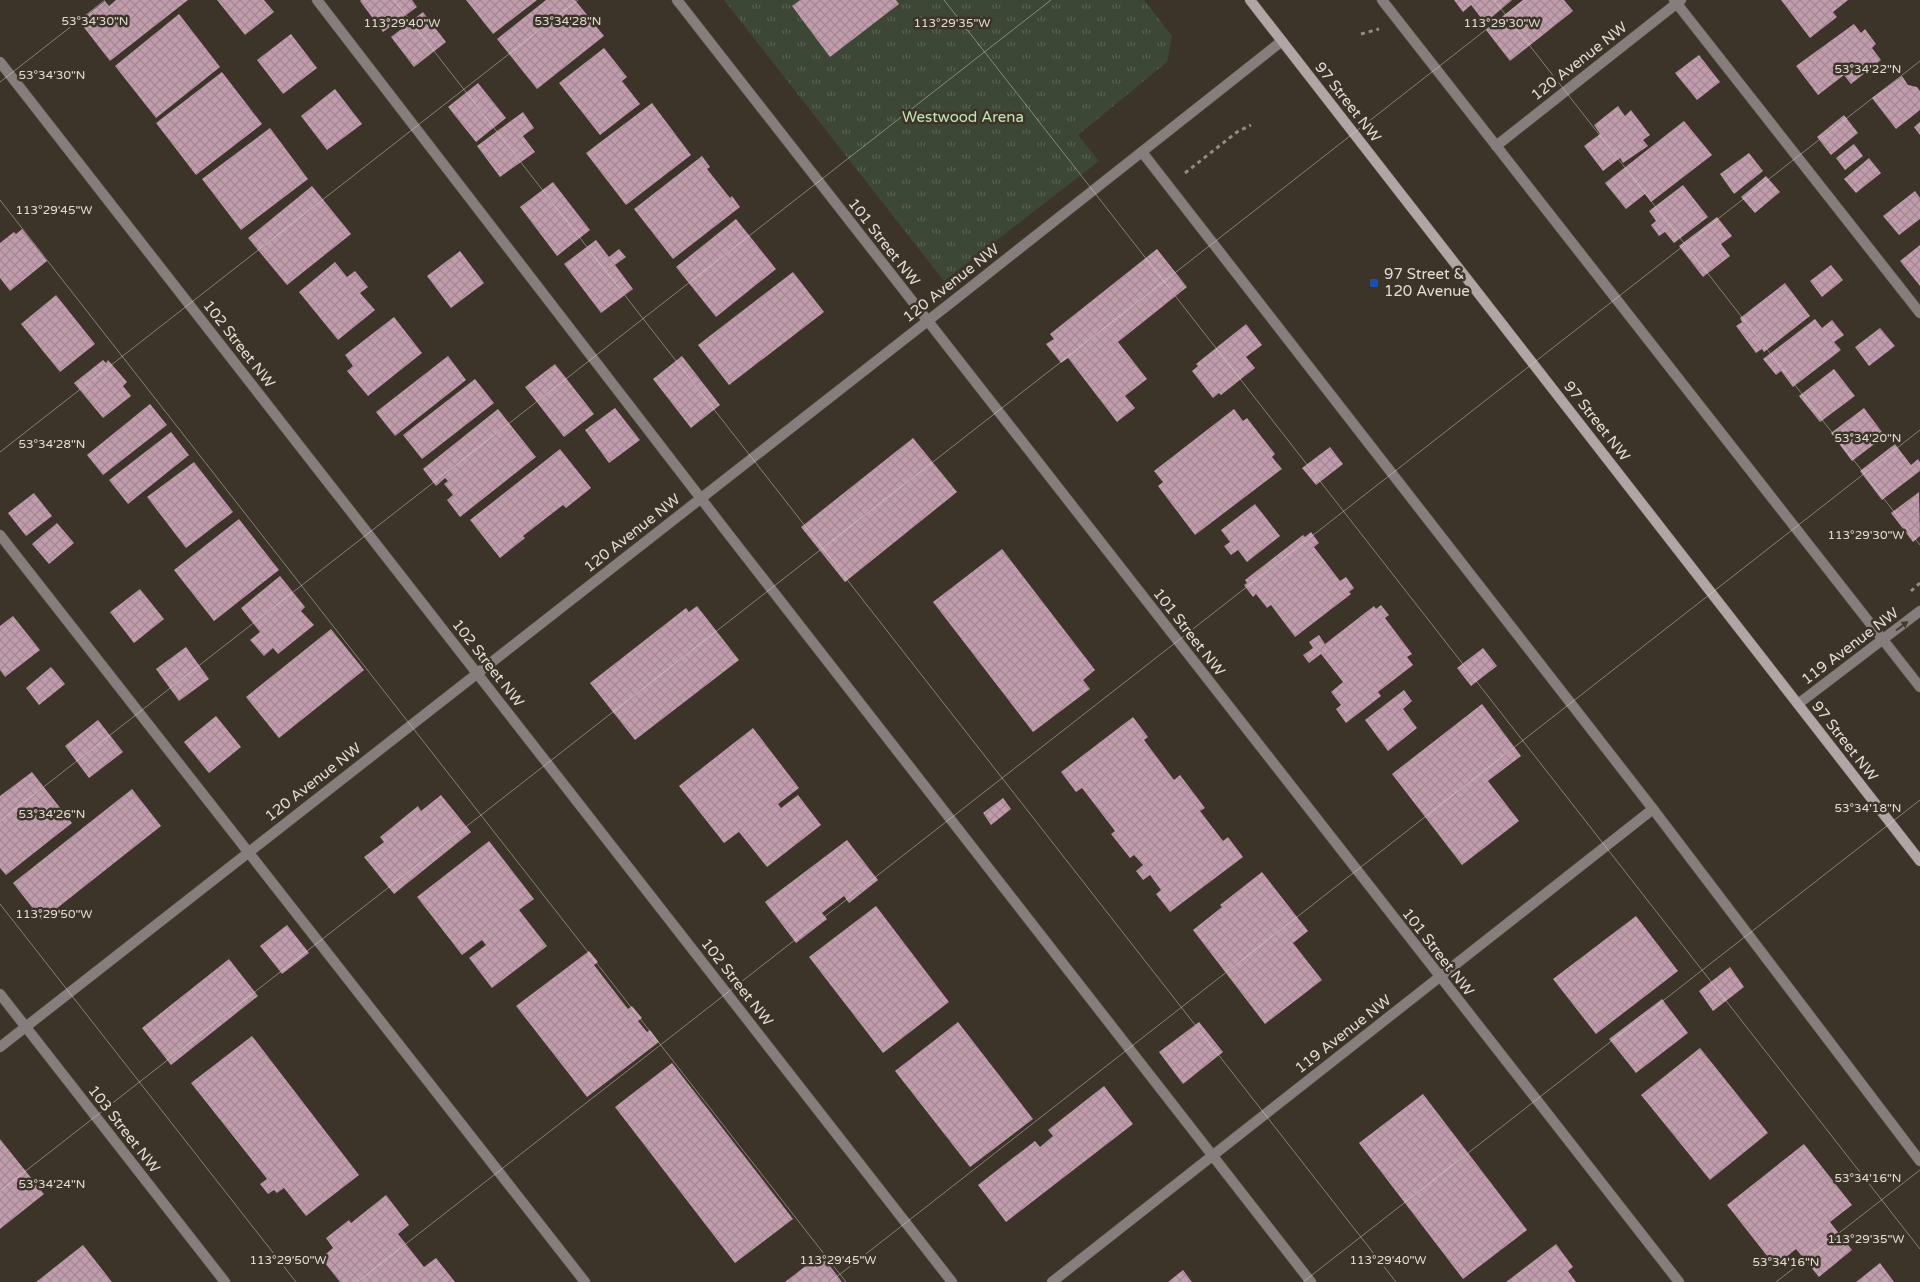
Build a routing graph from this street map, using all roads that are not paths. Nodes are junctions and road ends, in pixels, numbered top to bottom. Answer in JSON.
{"nodes":[{"id":1,"x":317,"y":0,"type":"edge"},
{"id":2,"x":677,"y":0,"type":"edge"},
{"id":3,"x":1250,"y":0,"type":"edge"},
{"id":4,"x":1382,"y":0,"type":"edge"},
{"id":5,"x":1677,"y":1,"type":"edge"},
{"id":6,"x":1282,"y":41,"type":"junction"},
{"id":7,"x":0,"y":62,"type":"edge"},
{"id":8,"x":1496,"y":146,"type":"junction"},
{"id":9,"x":1142,"y":152,"type":"junction"},
{"id":10,"x":1920,"y":313,"type":"edge"},
{"id":11,"x":926,"y":321,"type":"junction"},
{"id":12,"x":701,"y":498,"type":"junction"},
{"id":13,"x":0,"y":535,"type":"edge"},
{"id":14,"x":1920,"y":611,"type":"edge"},
{"id":15,"x":1883,"y":640,"type":"junction"},
{"id":16,"x":477,"y":673,"type":"junction"},
{"id":17,"x":1920,"y":687,"type":"edge"},
{"id":18,"x":1798,"y":704,"type":"junction"},
{"id":19,"x":1653,"y":809,"type":"junction"},
{"id":20,"x":248,"y":853,"type":"junction"},
{"id":21,"x":1920,"y":860,"type":"edge"},
{"id":22,"x":1440,"y":978,"type":"junction"},
{"id":23,"x":0,"y":994,"type":"edge"},
{"id":24,"x":26,"y":1027,"type":"junction"},
{"id":25,"x":0,"y":1047,"type":"edge"},
{"id":26,"x":1213,"y":1156,"type":"junction"},
{"id":27,"x":1920,"y":1161,"type":"edge"},
{"id":28,"x":225,"y":1282,"type":"edge"},
{"id":29,"x":585,"y":1282,"type":"edge"},
{"id":30,"x":952,"y":1282,"type":"edge"},
{"id":31,"x":1052,"y":1282,"type":"edge"},
{"id":32,"x":1311,"y":1282,"type":"edge"},
{"id":33,"x":1679,"y":1282,"type":"edge"}],
"edges":[{"from":1,"to":12,"type":"street"},
{"from":2,"to":11,"type":"street","name":"101 Street NW"},
{"from":3,"to":6,"type":"main road","name":"97 Street NW"},
{"from":4,"to":8,"type":"street"},
{"from":5,"to":8,"type":"street","name":"120 Avenue NW"},
{"from":5,"to":10,"type":"street"},
{"from":6,"to":9,"type":"street","name":"120 Avenue NW"},
{"from":6,"to":18,"type":"main road","name":"97 Street NW"},
{"from":7,"to":16,"type":"street","name":"102 Street NW"},
{"from":8,"to":15,"type":"street"},
{"from":9,"to":11,"type":"street","name":"120 Avenue NW"},
{"from":9,"to":19,"type":"street"},
{"from":11,"to":12,"type":"street","name":"120 Avenue NW"},
{"from":11,"to":22,"type":"street","name":"101 Street NW"},
{"from":12,"to":16,"type":"street","name":"120 Avenue NW"},
{"from":12,"to":26,"type":"street"},
{"from":13,"to":20,"type":"street"},
{"from":15,"to":14,"type":"street","name":"119 Avenue NW","one_way":true},
{"from":15,"to":17,"type":"street"},
{"from":15,"to":18,"type":"street","name":"119 Avenue NW"},
{"from":16,"to":20,"type":"street","name":"120 Avenue NW"},
{"from":16,"to":30,"type":"street","name":"102 Street NW"},
{"from":18,"to":21,"type":"main road","name":"97 Street NW"},
{"from":19,"to":22,"type":"street","name":"119 Avenue NW"},
{"from":19,"to":27,"type":"street"},
{"from":20,"to":24,"type":"street","name":"120 Avenue NW"},
{"from":20,"to":29,"type":"street"},
{"from":22,"to":26,"type":"street","name":"119 Avenue NW"},
{"from":22,"to":33,"type":"street","name":"101 Street NW"},
{"from":23,"to":24,"type":"street","name":"103 Street NW"},
{"from":24,"to":25,"type":"street","name":"120 Avenue NW"},
{"from":24,"to":28,"type":"street","name":"103 Street NW"},
{"from":26,"to":31,"type":"street","name":"119 Avenue NW"},
{"from":26,"to":32,"type":"street"}]}
